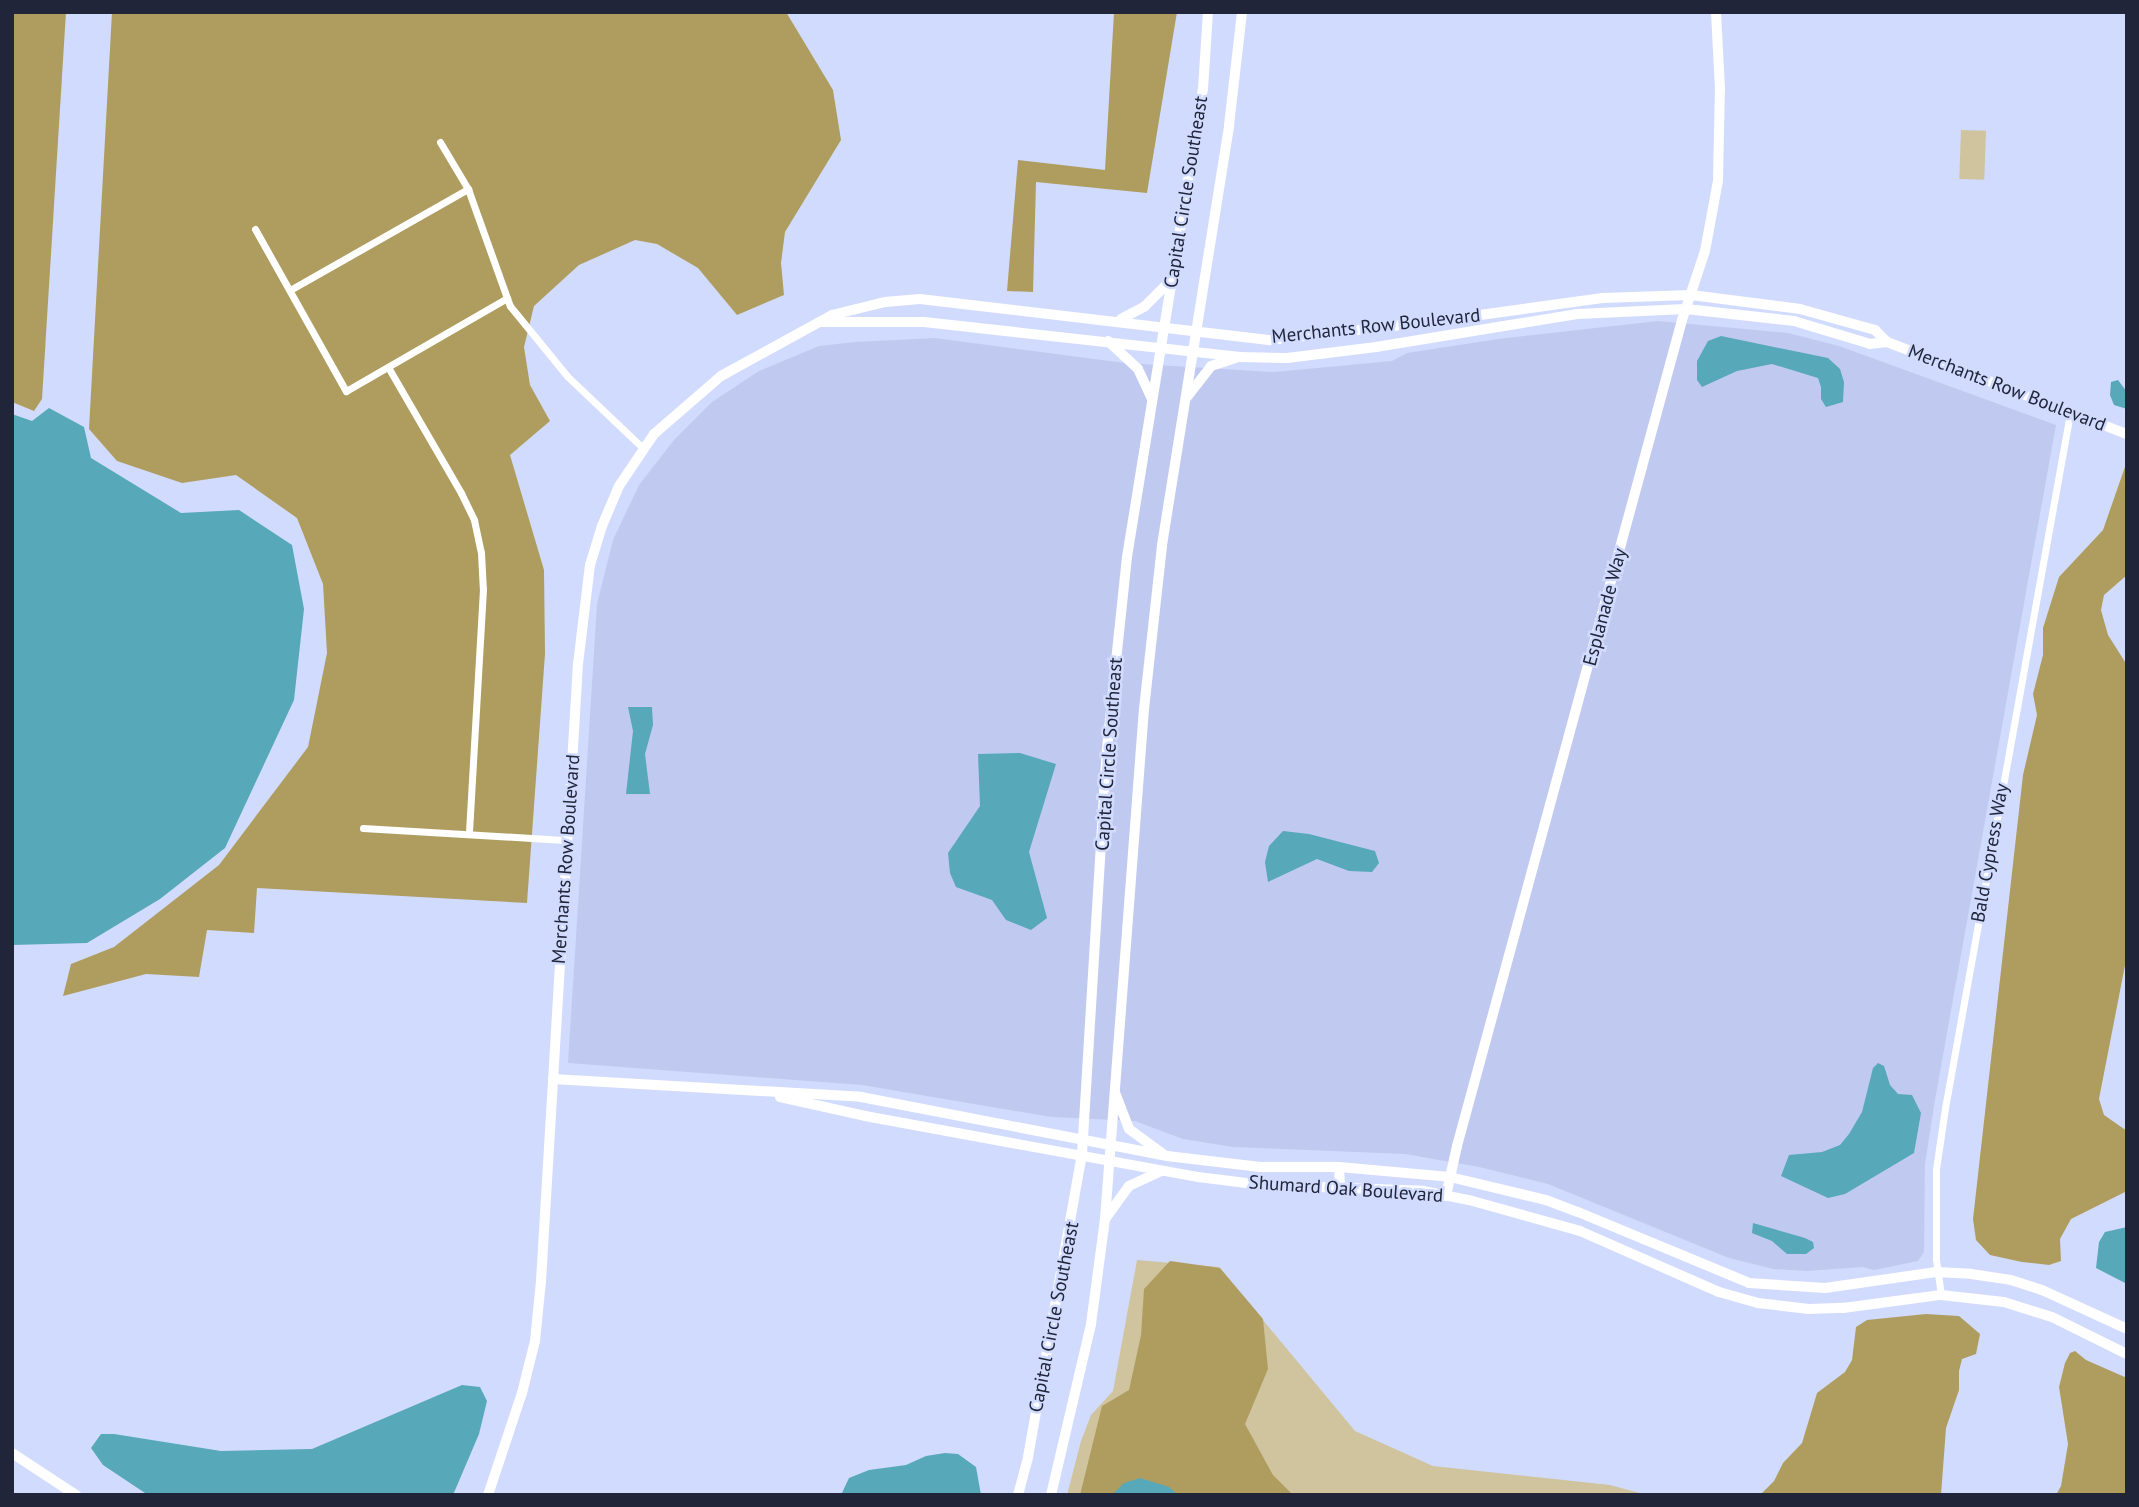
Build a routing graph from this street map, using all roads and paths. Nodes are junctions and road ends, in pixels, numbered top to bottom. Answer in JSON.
{"nodes":[{"id":1,"x":1208,"y":12,"type":"edge"},
{"id":2,"x":1242,"y":12,"type":"edge"},
{"id":3,"x":1716,"y":12,"type":"edge"},
{"id":4,"x":440,"y":142,"type":"dead end"},
{"id":5,"x":468,"y":189,"type":"junction"},
{"id":6,"x":255,"y":229,"type":"dead end"},
{"id":7,"x":1172,"y":279,"type":"junction"},
{"id":8,"x":290,"y":290,"type":"junction"},
{"id":9,"x":1690,"y":295,"type":"junction"},
{"id":10,"x":507,"y":298,"type":"junction"},
{"id":11,"x":1686,"y":309,"type":"junction"},
{"id":12,"x":1117,"y":320,"type":"junction"},
{"id":13,"x":820,"y":322,"type":"junction"},
{"id":14,"x":1394,"y":326,"type":"junction"},
{"id":15,"x":1164,"y":327,"type":"junction"},
{"id":16,"x":1196,"y":332,"type":"junction"},
{"id":17,"x":1108,"y":341,"type":"junction"},
{"id":18,"x":1887,"y":342,"type":"junction"},
{"id":19,"x":1397,"y":343,"type":"junction"},
{"id":20,"x":1161,"y":347,"type":"junction"},
{"id":21,"x":1193,"y":351,"type":"junction"},
{"id":22,"x":1240,"y":356,"type":"junction"},
{"id":23,"x":388,"y":367,"type":"junction"},
{"id":24,"x":1186,"y":397,"type":"junction"},
{"id":25,"x":1152,"y":399,"type":"junction"},
{"id":26,"x":2070,"y":414,"type":"junction"},
{"id":27,"x":2127,"y":434,"type":"edge"},
{"id":28,"x":644,"y":449,"type":"junction"},
{"id":29,"x":363,"y":828,"type":"dead end"},
{"id":30,"x":469,"y":834,"type":"junction"},
{"id":31,"x":568,"y":840,"type":"junction"},
{"id":32,"x":553,"y":1079,"type":"junction"},
{"id":33,"x":752,"y":1090,"type":"junction"},
{"id":34,"x":1115,"y":1092,"type":"junction"},
{"id":35,"x":1084,"y":1139,"type":"junction"},
{"id":36,"x":1110,"y":1145,"type":"junction"},
{"id":37,"x":1082,"y":1154,"type":"junction"},
{"id":38,"x":1167,"y":1156,"type":"junction"},
{"id":39,"x":1109,"y":1160,"type":"junction"},
{"id":40,"x":1339,"y":1167,"type":"junction"},
{"id":41,"x":1161,"y":1171,"type":"junction"},
{"id":42,"x":1450,"y":1177,"type":"junction"},
{"id":43,"x":1340,"y":1188,"type":"junction"},
{"id":44,"x":1446,"y":1196,"type":"junction"},
{"id":45,"x":1105,"y":1219,"type":"junction"},
{"id":46,"x":1936,"y":1272,"type":"junction"},
{"id":47,"x":1941,"y":1296,"type":"junction"},
{"id":48,"x":2127,"y":1329,"type":"edge"},
{"id":49,"x":2127,"y":1354,"type":"edge"},
{"id":50,"x":12,"y":1453,"type":"edge"},
{"id":51,"x":76,"y":1495,"type":"edge"},
{"id":52,"x":488,"y":1495,"type":"edge"},
{"id":53,"x":1018,"y":1495,"type":"edge"},
{"id":54,"x":1052,"y":1495,"type":"edge"}],
"edges":[{"from":1,"to":7,"type":"main road","name":"Capital Circle Southeast"},
{"from":2,"to":16,"type":"main road","name":"Capital Circle Southeast"},
{"from":3,"to":9,"type":"street","name":"Esplanade Way"},
{"from":4,"to":5,"type":"street"},
{"from":5,"to":8,"type":"street"},
{"from":5,"to":10,"type":"street"},
{"from":6,"to":8,"type":"street"},
{"from":7,"to":12,"type":"street"},
{"from":7,"to":15,"type":"main road","name":"Capital Circle Southeast"},
{"from":8,"to":23,"type":"street"},
{"from":9,"to":11,"type":"street","name":"Esplanade Way"},
{"from":9,"to":14,"type":"street","name":"Merchants Row Boulevard"},
{"from":9,"to":18,"type":"street","name":"Merchants Row Boulevard"},
{"from":10,"to":23,"type":"street"},
{"from":10,"to":28,"type":"street"},
{"from":11,"to":18,"type":"street","name":"Merchants Row Boulevard"},
{"from":11,"to":19,"type":"street","name":"Merchants Row Boulevard"},
{"from":11,"to":42,"type":"street","name":"Esplanade Way"},
{"from":12,"to":13,"type":"street","name":"Merchants Row Boulevard"},
{"from":12,"to":15,"type":"street","name":"Merchants Row Boulevard"},
{"from":13,"to":17,"type":"street","name":"Merchants Row Boulevard"},
{"from":13,"to":28,"type":"street","name":"Merchants Row Boulevard"},
{"from":14,"to":16,"type":"street","name":"Merchants Row Boulevard"},
{"from":14,"to":19,"type":"street"},
{"from":15,"to":16,"type":"street","name":"Merchants Row Boulevard"},
{"from":15,"to":20,"type":"main road","name":"Capital Circle Southeast"},
{"from":16,"to":21,"type":"main road","name":"Capital Circle Southeast"},
{"from":17,"to":20,"type":"street","name":"Merchants Row Boulevard"},
{"from":17,"to":25,"type":"street"},
{"from":18,"to":26,"type":"street","name":"Merchants Row Boulevard"},
{"from":19,"to":22,"type":"street","name":"Merchants Row Boulevard"},
{"from":20,"to":21,"type":"street","name":"Merchants Row Boulevard"},
{"from":20,"to":25,"type":"main road","name":"Capital Circle Southeast"},
{"from":21,"to":22,"type":"street","name":"Merchants Row Boulevard"},
{"from":21,"to":24,"type":"main road","name":"Capital Circle Southeast"},
{"from":22,"to":24,"type":"street"},
{"from":23,"to":30,"type":"street"},
{"from":24,"to":34,"type":"main road","name":"Capital Circle Southeast"},
{"from":25,"to":35,"type":"main road","name":"Capital Circle Southeast"},
{"from":26,"to":27,"type":"street","name":"Merchants Row Boulevard"},
{"from":26,"to":46,"type":"street","name":"Bald Cypress Way"},
{"from":28,"to":31,"type":"street","name":"Merchants Row Boulevard"},
{"from":29,"to":30,"type":"street"},
{"from":30,"to":31,"type":"street"},
{"from":31,"to":32,"type":"street","name":"Merchants Row Boulevard"},
{"from":32,"to":33,"type":"street","name":"Shumard Oak Boulevard"},
{"from":32,"to":52,"type":"street","name":"Merchants Row Boulevard"},
{"from":33,"to":35,"type":"street","name":"Shumard Oak Boulevard"},
{"from":33,"to":37,"type":"street","name":"Shumard Oak Boulevard"},
{"from":34,"to":36,"type":"main road","name":"Capital Circle Southeast"},
{"from":34,"to":38,"type":"street"},
{"from":35,"to":36,"type":"street","name":"Shumard Oak Boulevard"},
{"from":35,"to":37,"type":"main road","name":"Capital Circle Southeast"},
{"from":36,"to":38,"type":"street","name":"Shumard Oak Boulevard"},
{"from":36,"to":39,"type":"main road","name":"Capital Circle Southeast"},
{"from":37,"to":39,"type":"street","name":"Shumard Oak Boulevard"},
{"from":37,"to":53,"type":"main road","name":"Capital Circle Southeast"},
{"from":38,"to":40,"type":"street","name":"Shumard Oak Boulevard"},
{"from":39,"to":41,"type":"street","name":"Shumard Oak Boulevard"},
{"from":39,"to":45,"type":"main road","name":"Capital Circle Southeast"},
{"from":40,"to":42,"type":"street","name":"Shumard Oak Boulevard"},
{"from":40,"to":43,"type":"street"},
{"from":41,"to":43,"type":"street","name":"Shumard Oak Boulevard"},
{"from":41,"to":45,"type":"street"},
{"from":42,"to":44,"type":"street","name":"Esplanade Way"},
{"from":42,"to":46,"type":"street","name":"Shumard Oak Boulevard"},
{"from":43,"to":44,"type":"street","name":"Shumard Oak Boulevard"},
{"from":44,"to":47,"type":"street","name":"Shumard Oak Boulevard"},
{"from":45,"to":54,"type":"main road","name":"Capital Circle Southeast"},
{"from":46,"to":47,"type":"street","name":"Bald Cypress Way"},
{"from":46,"to":48,"type":"street","name":"Shumard Oak Boulevard"},
{"from":47,"to":49,"type":"street","name":"Shumard Oak Boulevard"},
{"from":50,"to":51,"type":"street"}]}
